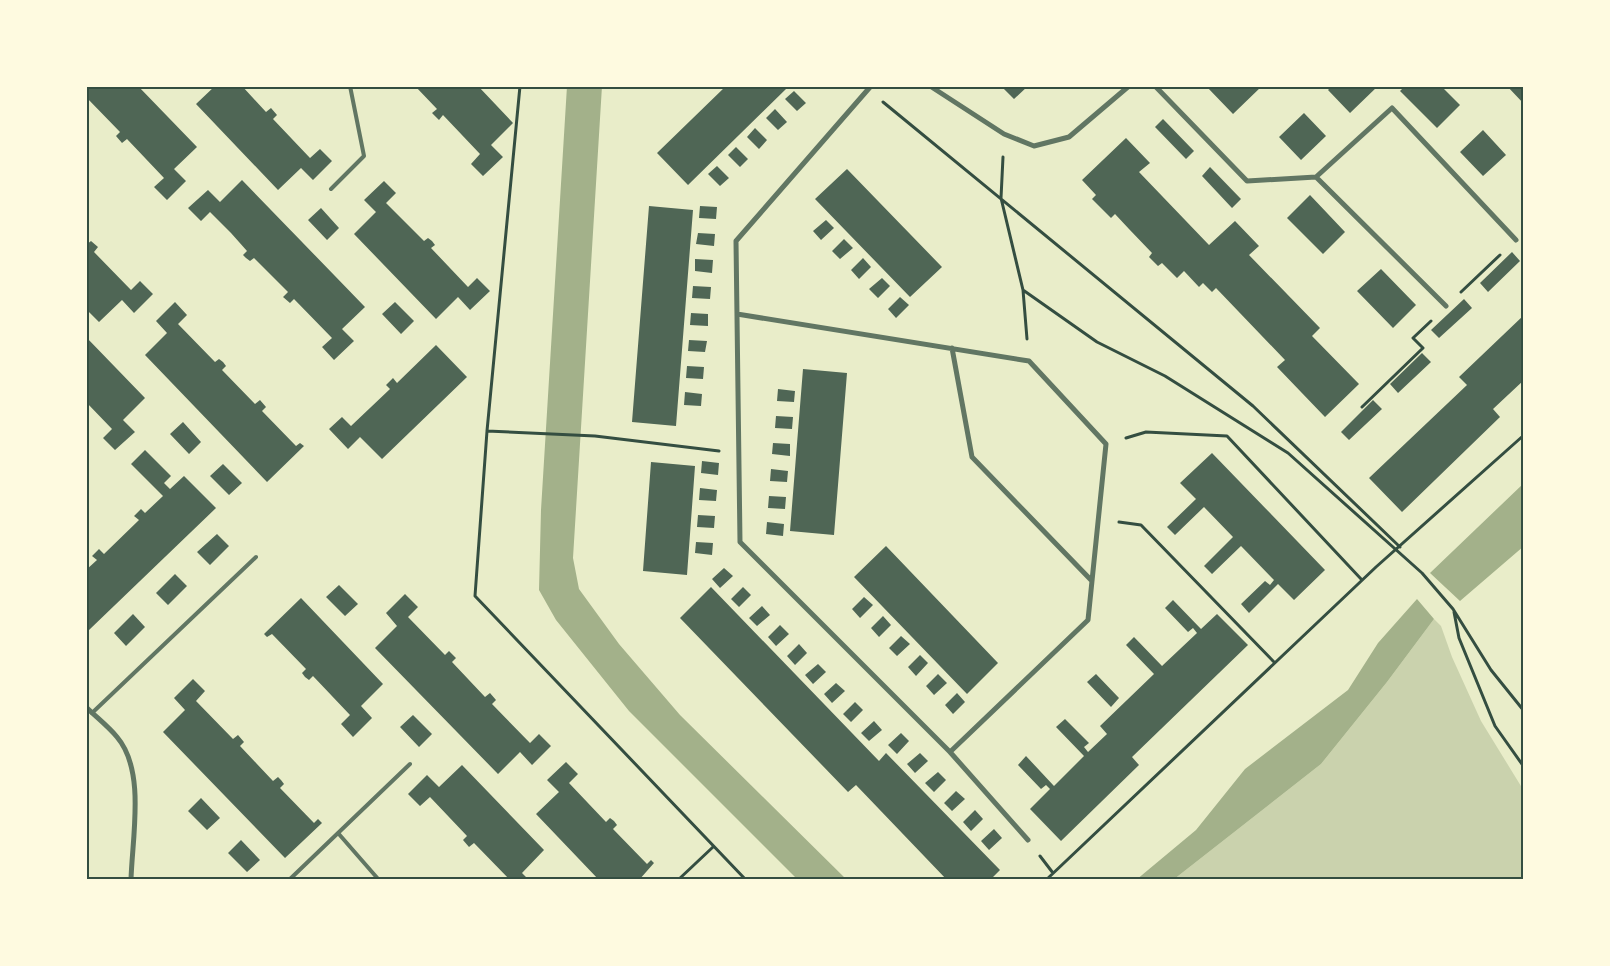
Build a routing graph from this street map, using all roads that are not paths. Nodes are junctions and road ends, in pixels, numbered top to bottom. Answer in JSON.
{"nodes":[{"id":1,"x":350,"y":86,"type":"edge"},
{"id":2,"x":930,"y":86,"type":"edge"},
{"id":3,"x":1129,"y":86,"type":"edge"},
{"id":4,"x":1155,"y":86,"type":"edge"},
{"id":5,"x":869,"y":88,"type":"edge"},
{"id":6,"x":1316,"y":178,"type":"junction"},
{"id":7,"x":331,"y":188,"type":"dead end"},
{"id":8,"x":1516,"y":240,"type":"dead end"},
{"id":9,"x":1446,"y":306,"type":"dead end"},
{"id":10,"x":737,"y":314,"type":"junction"},
{"id":11,"x":952,"y":348,"type":"junction"},
{"id":12,"x":256,"y":558,"type":"dead end"},
{"id":13,"x":1091,"y":580,"type":"junction"},
{"id":14,"x":86,"y":707,"type":"edge"},
{"id":15,"x":92,"y":713,"type":"junction"},
{"id":16,"x":950,"y":752,"type":"junction"},
{"id":17,"x":410,"y":764,"type":"dead end"},
{"id":18,"x":338,"y":833,"type":"junction"},
{"id":19,"x":1028,"y":840,"type":"dead end"},
{"id":20,"x":130,"y":880,"type":"edge"},
{"id":21,"x":289,"y":880,"type":"edge"},
{"id":22,"x":379,"y":880,"type":"edge"}],
"edges":[{"from":1,"to":7,"type":"lane"},
{"from":2,"to":3,"type":"street"},
{"from":4,"to":6,"type":"street"},
{"from":5,"to":10,"type":"street"},
{"from":6,"to":8,"type":"street"},
{"from":6,"to":9,"type":"street"},
{"from":10,"to":11,"type":"street"},
{"from":10,"to":16,"type":"street"},
{"from":11,"to":13,"type":"street"},
{"from":11,"to":13,"type":"street"},
{"from":12,"to":15,"type":"lane"},
{"from":13,"to":16,"type":"street"},
{"from":14,"to":15,"type":"street"},
{"from":15,"to":20,"type":"street"},
{"from":16,"to":19,"type":"street"},
{"from":17,"to":18,"type":"lane"},
{"from":18,"to":21,"type":"lane"},
{"from":18,"to":22,"type":"lane"}]}
